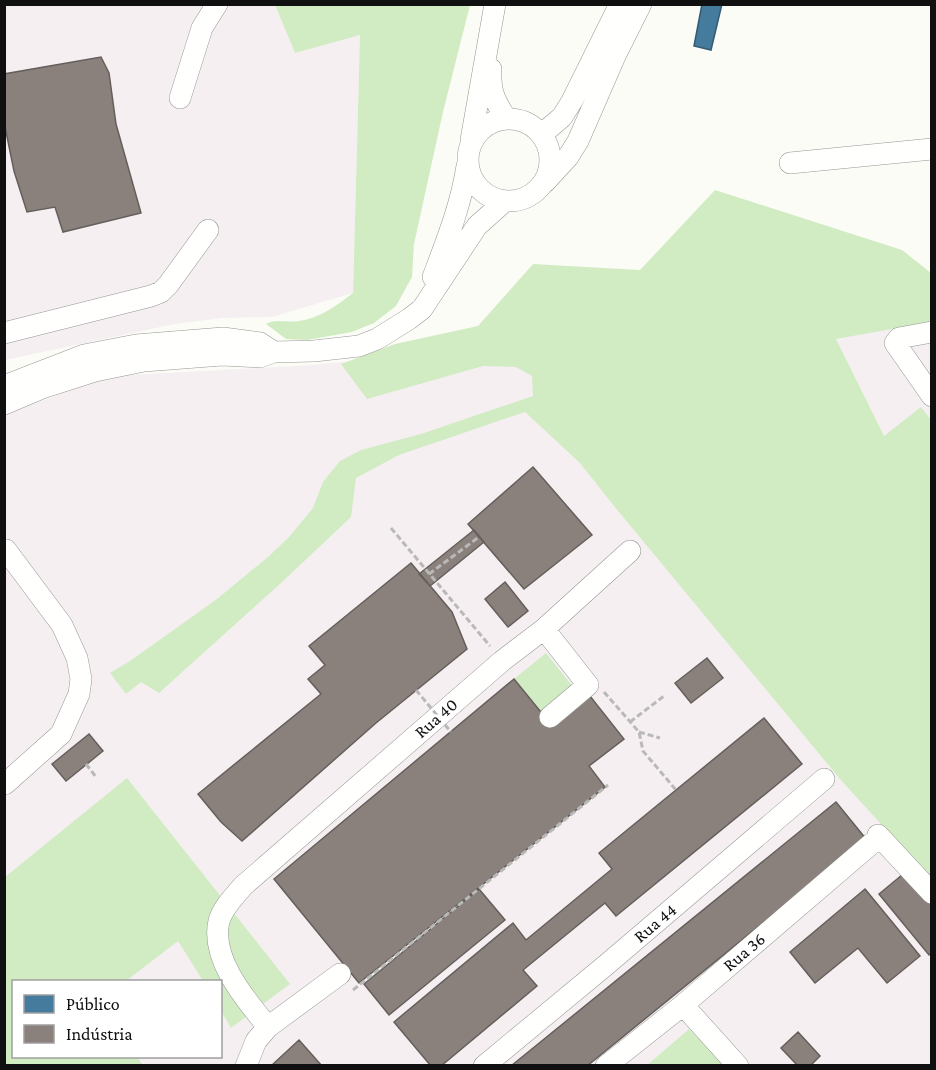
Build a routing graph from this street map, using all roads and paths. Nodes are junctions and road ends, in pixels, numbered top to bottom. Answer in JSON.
{"nodes":[{"id":1,"x":217,"y":4,"type":"edge"},
{"id":2,"x":620,"y":4,"type":"edge"},
{"id":3,"x":641,"y":4,"type":"edge"},
{"id":4,"x":494,"y":13,"type":"edge"},
{"id":5,"x":180,"y":98,"type":"dead end"},
{"id":6,"x":506,"y":118,"type":"junction"},
{"id":7,"x":542,"y":134,"type":"junction"},
{"id":8,"x":470,"y":144,"type":"junction"},
{"id":9,"x":932,"y":149,"type":"edge"},
{"id":10,"x":790,"y":163,"type":"dead end"},
{"id":11,"x":467,"y":166,"type":"junction"},
{"id":12,"x":539,"y":189,"type":"junction"},
{"id":13,"x":505,"y":201,"type":"junction"},
{"id":14,"x":208,"y":230,"type":"dead end"},
{"id":15,"x":422,"y":309,"type":"junction"},
{"id":16,"x":932,"y":332,"type":"edge"},
{"id":17,"x":4,"y":333,"type":"edge"},
{"id":18,"x":223,"y":347,"type":"junction"},
{"id":19,"x":4,"y":386,"type":"edge"},
{"id":20,"x":932,"y":396,"type":"edge"},
{"id":21,"x":4,"y":404,"type":"edge"},
{"id":22,"x":391,"y":528,"type":"dead end"},
{"id":23,"x":479,"y":537,"type":"dead end"},
{"id":24,"x":6,"y":550,"type":"dead end"},
{"id":25,"x":630,"y":551,"type":"dead end"},
{"id":26,"x":429,"y":574,"type":"junction"},
{"id":27,"x":544,"y":629,"type":"junction"},
{"id":28,"x":502,"y":662,"type":"junction"},
{"id":29,"x":602,"y":689,"type":"dead end"},
{"id":30,"x":416,"y":690,"type":"dead end"},
{"id":31,"x":664,"y":696,"type":"dead end"},
{"id":32,"x":550,"y":717,"type":"dead end"},
{"id":33,"x":630,"y":722,"type":"junction"},
{"id":34,"x":451,"y":732,"type":"dead end"},
{"id":35,"x":639,"y":732,"type":"junction"},
{"id":36,"x":660,"y":738,"type":"dead end"},
{"id":37,"x":86,"y":764,"type":"dead end"},
{"id":38,"x":96,"y":777,"type":"dead end"},
{"id":39,"x":824,"y":779,"type":"dead end"},
{"id":40,"x":5,"y":784,"type":"edge"},
{"id":41,"x":608,"y":785,"type":"dead end"},
{"id":42,"x":676,"y":790,"type":"dead end"},
{"id":43,"x":932,"y":893,"type":"edge"},
{"id":44,"x":340,"y":974,"type":"dead end"},
{"id":45,"x":346,"y":995,"type":"dead end"},
{"id":46,"x":683,"y":1005,"type":"junction"},
{"id":47,"x":273,"y":1024,"type":"junction"},
{"id":48,"x":246,"y":1065,"type":"edge"},
{"id":49,"x":484,"y":1065,"type":"edge"},
{"id":50,"x":606,"y":1065,"type":"edge"},
{"id":51,"x":738,"y":1065,"type":"edge"}],
"edges":[{"from":1,"to":5,"type":"street"},
{"from":2,"to":7,"type":"street"},
{"from":3,"to":12,"type":"street"},
{"from":4,"to":6,"type":"street"},
{"from":4,"to":8,"type":"street"},
{"from":6,"to":7,"type":"street"},
{"from":6,"to":8,"type":"street"},
{"from":7,"to":12,"type":"street"},
{"from":8,"to":11,"type":"street"},
{"from":9,"to":10,"type":"street"},
{"from":11,"to":13,"type":"street"},
{"from":11,"to":15,"type":"street"},
{"from":12,"to":13,"type":"street"},
{"from":13,"to":15,"type":"street"},
{"from":14,"to":17,"type":"street"},
{"from":15,"to":18,"type":"street"},
{"from":16,"to":20,"type":"street"},
{"from":18,"to":19,"type":"street"},
{"from":18,"to":21,"type":"street"},
{"from":22,"to":26,"type":"path"},
{"from":23,"to":26,"type":"path"},
{"from":24,"to":40,"type":"street"},
{"from":25,"to":27,"type":"street","name":"Rua 40"},
{"from":26,"to":28,"type":"path"},
{"from":27,"to":28,"type":"street","name":"Rua 40"},
{"from":27,"to":32,"type":"street"},
{"from":28,"to":47,"type":"street","name":"Rua 40"},
{"from":29,"to":33,"type":"path"},
{"from":30,"to":34,"type":"path","bridge":true},
{"from":31,"to":33,"type":"path"},
{"from":33,"to":35,"type":"path"},
{"from":35,"to":36,"type":"path"},
{"from":35,"to":42,"type":"path"},
{"from":37,"to":38,"type":"path"},
{"from":39,"to":49,"type":"street","name":"Rua 44"},
{"from":41,"to":45,"type":"path"},
{"from":43,"to":46,"type":"street","name":"Rua 36"},
{"from":44,"to":47,"type":"street"},
{"from":46,"to":50,"type":"street","name":"Rua 36"},
{"from":46,"to":51,"type":"street"},
{"from":47,"to":48,"type":"street"}]}
